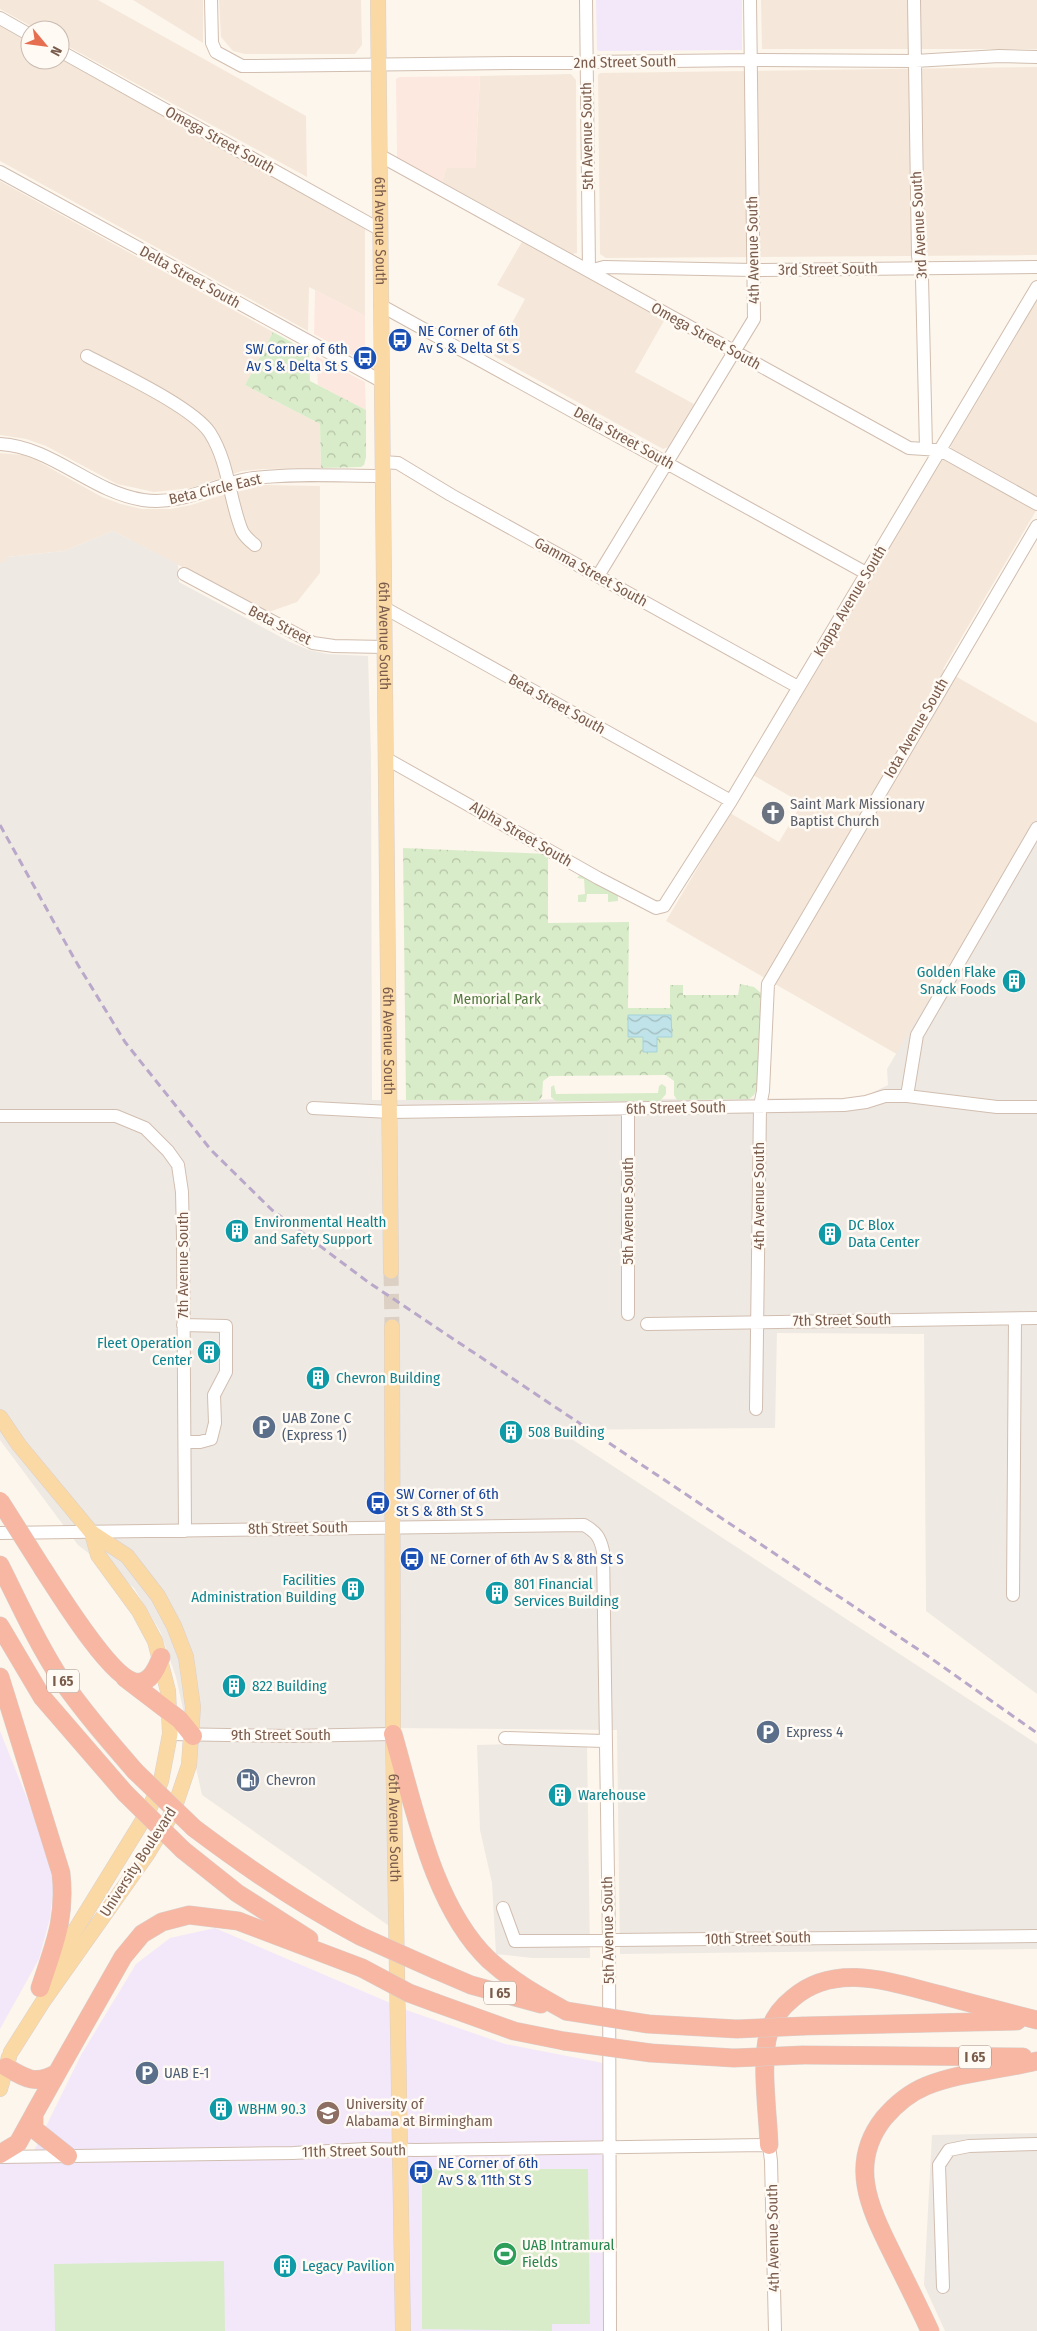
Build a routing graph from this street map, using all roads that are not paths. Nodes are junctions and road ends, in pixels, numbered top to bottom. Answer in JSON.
{"nodes":[{"id":1,"x":211,"y":0,"type":"edge"},
{"id":2,"x":378,"y":0,"type":"edge"},
{"id":3,"x":586,"y":0,"type":"edge"},
{"id":4,"x":750,"y":0,"type":"edge"},
{"id":5,"x":914,"y":0,"type":"edge"},
{"id":6,"x":0,"y":18,"type":"edge"},
{"id":7,"x":20,"y":29,"type":"edge"},
{"id":8,"x":70,"y":57,"type":"edge"},
{"id":9,"x":1037,"y":57,"type":"edge"},
{"id":10,"x":750,"y":60,"type":"junction"},
{"id":11,"x":915,"y":61,"type":"junction"},
{"id":12,"x":586,"y":62,"type":"junction"},
{"id":13,"x":378,"y":66,"type":"junction"},
{"id":14,"x":379,"y":155,"type":"junction"},
{"id":15,"x":0,"y":172,"type":"edge"},
{"id":16,"x":380,"y":229,"type":"junction"},
{"id":17,"x":920,"y":267,"type":"junction"},
{"id":18,"x":1037,"y":267,"type":"edge"},
{"id":19,"x":753,"y":270,"type":"junction"},
{"id":20,"x":589,"y":271,"type":"junction"},
{"id":21,"x":1037,"y":287,"type":"edge"},
{"id":22,"x":380,"y":305,"type":"junction"},
{"id":23,"x":733,"y":350,"type":"junction"},
{"id":24,"x":87,"y":356,"type":"dead end"},
{"id":25,"x":381,"y":381,"type":"junction"},
{"id":26,"x":0,"y":444,"type":"edge"},
{"id":27,"x":926,"y":449,"type":"junction"},
{"id":28,"x":940,"y":450,"type":"junction"},
{"id":29,"x":666,"y":461,"type":"junction"},
{"id":30,"x":382,"y":469,"type":"junction"},
{"id":31,"x":230,"y":484,"type":"junction"},
{"id":32,"x":1037,"y":504,"type":"edge"},
{"id":33,"x":1037,"y":526,"type":"edge"},
{"id":34,"x":255,"y":545,"type":"dead end"},
{"id":35,"x":866,"y":573,"type":"junction"},
{"id":36,"x":184,"y":574,"type":"dead end"},
{"id":37,"x":598,"y":576,"type":"junction"},
{"id":38,"x":383,"y":607,"type":"junction"},
{"id":39,"x":384,"y":647,"type":"junction"},
{"id":40,"x":798,"y":687,"type":"junction"},
{"id":41,"x":387,"y":758,"type":"junction"},
{"id":42,"x":731,"y":801,"type":"junction"},
{"id":43,"x":1037,"y":828,"type":"edge"},
{"id":44,"x":656,"y":908,"type":"joint"},
{"id":45,"x":768,"y":984,"type":"joint"},
{"id":46,"x":907,"y":1096,"type":"junction"},
{"id":47,"x":760,"y":1106,"type":"junction"},
{"id":48,"x":1037,"y":1107,"type":"edge"},
{"id":49,"x":313,"y":1108,"type":"dead end"},
{"id":50,"x":628,"y":1109,"type":"junction"},
{"id":51,"x":390,"y":1112,"type":"junction"},
{"id":52,"x":0,"y":1116,"type":"edge"},
{"id":53,"x":391,"y":1271,"type":"tunnel mouth"},
{"id":54,"x":628,"y":1314,"type":"dead end"},
{"id":55,"x":1037,"y":1318,"type":"edge"},
{"id":56,"x":1015,"y":1319,"type":"junction"},
{"id":57,"x":759,"y":1321,"type":"junction"},
{"id":58,"x":647,"y":1324,"type":"dead end"},
{"id":59,"x":183,"y":1325,"type":"junction"},
{"id":60,"x":392,"y":1326,"type":"tunnel mouth"},
{"id":61,"x":756,"y":1408,"type":"dead end"},
{"id":62,"x":0,"y":1416,"type":"edge"},
{"id":63,"x":185,"y":1442,"type":"junction"},
{"id":64,"x":0,"y":1501,"type":"edge"},
{"id":65,"x":394,"y":1527,"type":"junction"},
{"id":66,"x":185,"y":1531,"type":"junction"},
{"id":67,"x":595,"y":1532,"type":"joint"},
{"id":68,"x":0,"y":1533,"type":"edge"},
{"id":69,"x":92,"y":1533,"type":"junction"},
{"id":70,"x":3,"y":1572,"type":"edge"},
{"id":71,"x":1013,"y":1595,"type":"dead end"},
{"id":72,"x":0,"y":1626,"type":"edge"},
{"id":73,"x":160,"y":1657,"type":"junction"},
{"id":74,"x":123,"y":1676,"type":"junction"},
{"id":75,"x":0,"y":1678,"type":"edge"},
{"id":76,"x":170,"y":1713,"type":"junction"},
{"id":77,"x":170,"y":1734,"type":"junction"},
{"id":78,"x":393,"y":1734,"type":"junction"},
{"id":79,"x":193,"y":1736,"type":"junction"},
{"id":80,"x":506,"y":1738,"type":"dead end"},
{"id":81,"x":604,"y":1740,"type":"junction"},
{"id":82,"x":503,"y":1908,"type":"dead end"},
{"id":83,"x":1037,"y":1936,"type":"edge"},
{"id":84,"x":609,"y":1940,"type":"junction"},
{"id":85,"x":362,"y":1968,"type":"junction"},
{"id":86,"x":40,"y":1988,"type":"junction"},
{"id":87,"x":566,"y":2011,"type":"junction"},
{"id":88,"x":1037,"y":2020,"type":"edge"},
{"id":89,"x":1037,"y":2056,"type":"edge"},
{"id":90,"x":8,"y":2060,"type":"junction"},
{"id":91,"x":1037,"y":2061,"type":"edge"},
{"id":92,"x":58,"y":2073,"type":"junction"},
{"id":93,"x":0,"y":2089,"type":"edge"},
{"id":94,"x":34,"y":2114,"type":"junction"},
{"id":95,"x":1037,"y":2144,"type":"edge"},
{"id":96,"x":769,"y":2145,"type":"junction"},
{"id":97,"x":608,"y":2148,"type":"junction"},
{"id":98,"x":401,"y":2150,"type":"junction"},
{"id":99,"x":0,"y":2155,"type":"edge"},
{"id":100,"x":68,"y":2156,"type":"junction"},
{"id":101,"x":943,"y":2286,"type":"dead end"},
{"id":102,"x":403,"y":2331,"type":"edge"},
{"id":103,"x":610,"y":2331,"type":"edge"},
{"id":104,"x":775,"y":2331,"type":"edge"},
{"id":105,"x":930,"y":2331,"type":"edge"}],
"edges":[{"from":1,"to":13,"type":"street","name":"2nd Street South"},
{"from":2,"to":13,"type":"main road","name":"6th Avenue South"},
{"from":3,"to":12,"type":"street","name":"5th Avenue South"},
{"from":4,"to":10,"type":"street","name":"4th Avenue South"},
{"from":5,"to":11,"type":"street","name":"3rd Avenue South"},
{"from":6,"to":7,"type":"street"},
{"from":8,"to":16,"type":"street","name":"Omega Street South"},
{"from":9,"to":11,"type":"street","name":"2nd Street South"},
{"from":10,"to":11,"type":"street","name":"2nd Street South"},
{"from":10,"to":12,"type":"street","name":"2nd Street South"},
{"from":10,"to":19,"type":"street","name":"4th Avenue South"},
{"from":11,"to":17,"type":"street","name":"3rd Avenue South"},
{"from":12,"to":13,"type":"street","name":"2nd Street South"},
{"from":12,"to":20,"type":"street","name":"5th Avenue South"},
{"from":13,"to":14,"type":"main road","name":"6th Avenue South"},
{"from":14,"to":16,"type":"main road","name":"6th Avenue South"},
{"from":14,"to":20,"type":"street","name":"Omega Street South"},
{"from":15,"to":25,"type":"street","name":"Delta Street South"},
{"from":16,"to":22,"type":"main road","name":"6th Avenue South"},
{"from":17,"to":18,"type":"street","name":"3rd Street South"},
{"from":17,"to":19,"type":"street","name":"3rd Street South"},
{"from":17,"to":27,"type":"street","name":"3rd Avenue South"},
{"from":19,"to":20,"type":"street","name":"3rd Street South"},
{"from":19,"to":23,"type":"street","name":"4th Avenue South"},
{"from":20,"to":23,"type":"street","name":"Omega Street South"},
{"from":21,"to":28,"type":"street","name":"Kappa Avenue South"},
{"from":22,"to":25,"type":"main road","name":"6th Avenue South"},
{"from":22,"to":29,"type":"street","name":"Delta Street South"},
{"from":23,"to":27,"type":"street","name":"Omega Street South"},
{"from":23,"to":29,"type":"street","name":"4th Avenue South"},
{"from":24,"to":31,"type":"street"},
{"from":25,"to":30,"type":"main road","name":"6th Avenue South"},
{"from":26,"to":31,"type":"street","name":"Beta Circle East"},
{"from":27,"to":28,"type":"street","name":"Omega Street South"},
{"from":28,"to":32,"type":"street","name":"Omega Street South"},
{"from":28,"to":35,"type":"street","name":"Kappa Avenue South"},
{"from":29,"to":35,"type":"street","name":"Delta Street South"},
{"from":29,"to":37,"type":"street","name":"4th Avenue South"},
{"from":30,"to":31,"type":"street","name":"Beta Circle East"},
{"from":30,"to":37,"type":"street","name":"Gamma Street South"},
{"from":30,"to":38,"type":"main road","name":"6th Avenue South"},
{"from":31,"to":34,"type":"street"},
{"from":33,"to":45,"type":"street","name":"Iota Avenue South"},
{"from":35,"to":40,"type":"street","name":"Kappa Avenue South"},
{"from":36,"to":39,"type":"street","name":"Beta Street"},
{"from":37,"to":40,"type":"street","name":"Gamma Street South"},
{"from":38,"to":39,"type":"main road","name":"6th Avenue South"},
{"from":38,"to":42,"type":"street","name":"Beta Street South"},
{"from":39,"to":41,"type":"main road","name":"6th Avenue South"},
{"from":40,"to":42,"type":"street","name":"Kappa Avenue South"},
{"from":41,"to":44,"type":"street","name":"Alpha Street South"},
{"from":41,"to":51,"type":"main road","name":"6th Avenue South"},
{"from":42,"to":44,"type":"street","name":"Kappa Avenue South"},
{"from":43,"to":46,"type":"street"},
{"from":45,"to":47,"type":"street","name":"4th Avenue South"},
{"from":46,"to":47,"type":"street","name":"6th Street South"},
{"from":46,"to":48,"type":"street","name":"6th Street South"},
{"from":47,"to":50,"type":"street","name":"6th Street South"},
{"from":47,"to":57,"type":"street","name":"4th Avenue South"},
{"from":49,"to":51,"type":"street","name":"6th Street South"},
{"from":50,"to":51,"type":"street","name":"6th Street South"},
{"from":50,"to":54,"type":"street","name":"5th Avenue South"},
{"from":51,"to":53,"type":"main road","name":"6th Avenue South"},
{"from":52,"to":59,"type":"street","name":"7th Avenue South"},
{"from":55,"to":56,"type":"street","name":"7th Street South"},
{"from":56,"to":57,"type":"street","name":"7th Street South"},
{"from":56,"to":71,"type":"street"},
{"from":57,"to":58,"type":"street","name":"7th Street South"},
{"from":57,"to":61,"type":"street","name":"4th Avenue South"},
{"from":59,"to":63,"type":"street","name":"7th Avenue South"},
{"from":59,"to":63,"type":"street"},
{"from":60,"to":65,"type":"main road","name":"6th Avenue South"},
{"from":62,"to":69,"type":"main road","name":"University Boulevard"},
{"from":63,"to":66,"type":"street","name":"7th Avenue South"},
{"from":64,"to":74,"type":"highway","bridge":true},
{"from":65,"to":66,"type":"street","name":"8th Street South"},
{"from":65,"to":67,"type":"street","name":"8th Street South"},
{"from":65,"to":78,"type":"main road","name":"6th Avenue South"},
{"from":66,"to":69,"type":"street","name":"8th Street South"},
{"from":67,"to":81,"type":"street","name":"5th Avenue South"},
{"from":68,"to":69,"type":"street","name":"8th Street South"},
{"from":69,"to":73,"type":"main road","name":"University Boulevard"},
{"from":69,"to":79,"type":"main road","name":"University Boulevard"},
{"from":70,"to":87,"type":"highway","number":"I 65","bridge":true},
{"from":72,"to":85,"type":"highway","number":"I 65","bridge":true},
{"from":73,"to":74,"type":"highway"},
{"from":73,"to":76,"type":"main road","name":"University Boulevard"},
{"from":74,"to":76,"type":"highway"},
{"from":75,"to":86,"type":"highway"},
{"from":76,"to":77,"type":"main road","name":"University Boulevard"},
{"from":76,"to":79,"type":"highway"},
{"from":77,"to":79,"type":"street","name":"9th Street South"},
{"from":77,"to":86,"type":"main road","name":"University Boulevard"},
{"from":78,"to":79,"type":"street","name":"9th Street South"},
{"from":78,"to":87,"type":"highway"},
{"from":78,"to":98,"type":"main road","name":"6th Avenue South"},
{"from":79,"to":90,"type":"main road","name":"University Boulevard"},
{"from":80,"to":81,"type":"street"},
{"from":81,"to":84,"type":"street","name":"5th Avenue South"},
{"from":82,"to":84,"type":"street","name":"10th Street South"},
{"from":83,"to":84,"type":"street","name":"10th Street South"},
{"from":84,"to":97,"type":"street","name":"5th Avenue South"},
{"from":85,"to":89,"type":"highway","number":"I 65","bridge":true},
{"from":85,"to":92,"type":"highway"},
{"from":86,"to":90,"type":"main road","name":"University Boulevard"},
{"from":87,"to":88,"type":"highway","number":"I 65","bridge":true},
{"from":88,"to":96,"type":"highway"},
{"from":90,"to":92,"type":"highway"},
{"from":90,"to":93,"type":"main road","name":"University Boulevard"},
{"from":91,"to":105,"type":"highway"},
{"from":92,"to":94,"type":"highway"},
{"from":94,"to":99,"type":"highway"},
{"from":94,"to":100,"type":"highway"},
{"from":95,"to":101,"type":"street"},
{"from":96,"to":97,"type":"street","name":"11th Street South"},
{"from":96,"to":104,"type":"street","name":"4th Avenue South"},
{"from":97,"to":98,"type":"street","name":"11th Street South"},
{"from":97,"to":103,"type":"street","name":"5th Avenue South"},
{"from":98,"to":100,"type":"street","name":"11th Street South"},
{"from":98,"to":102,"type":"main road","name":"6th Avenue South"},
{"from":99,"to":100,"type":"street","name":"11th Street South"}]}
